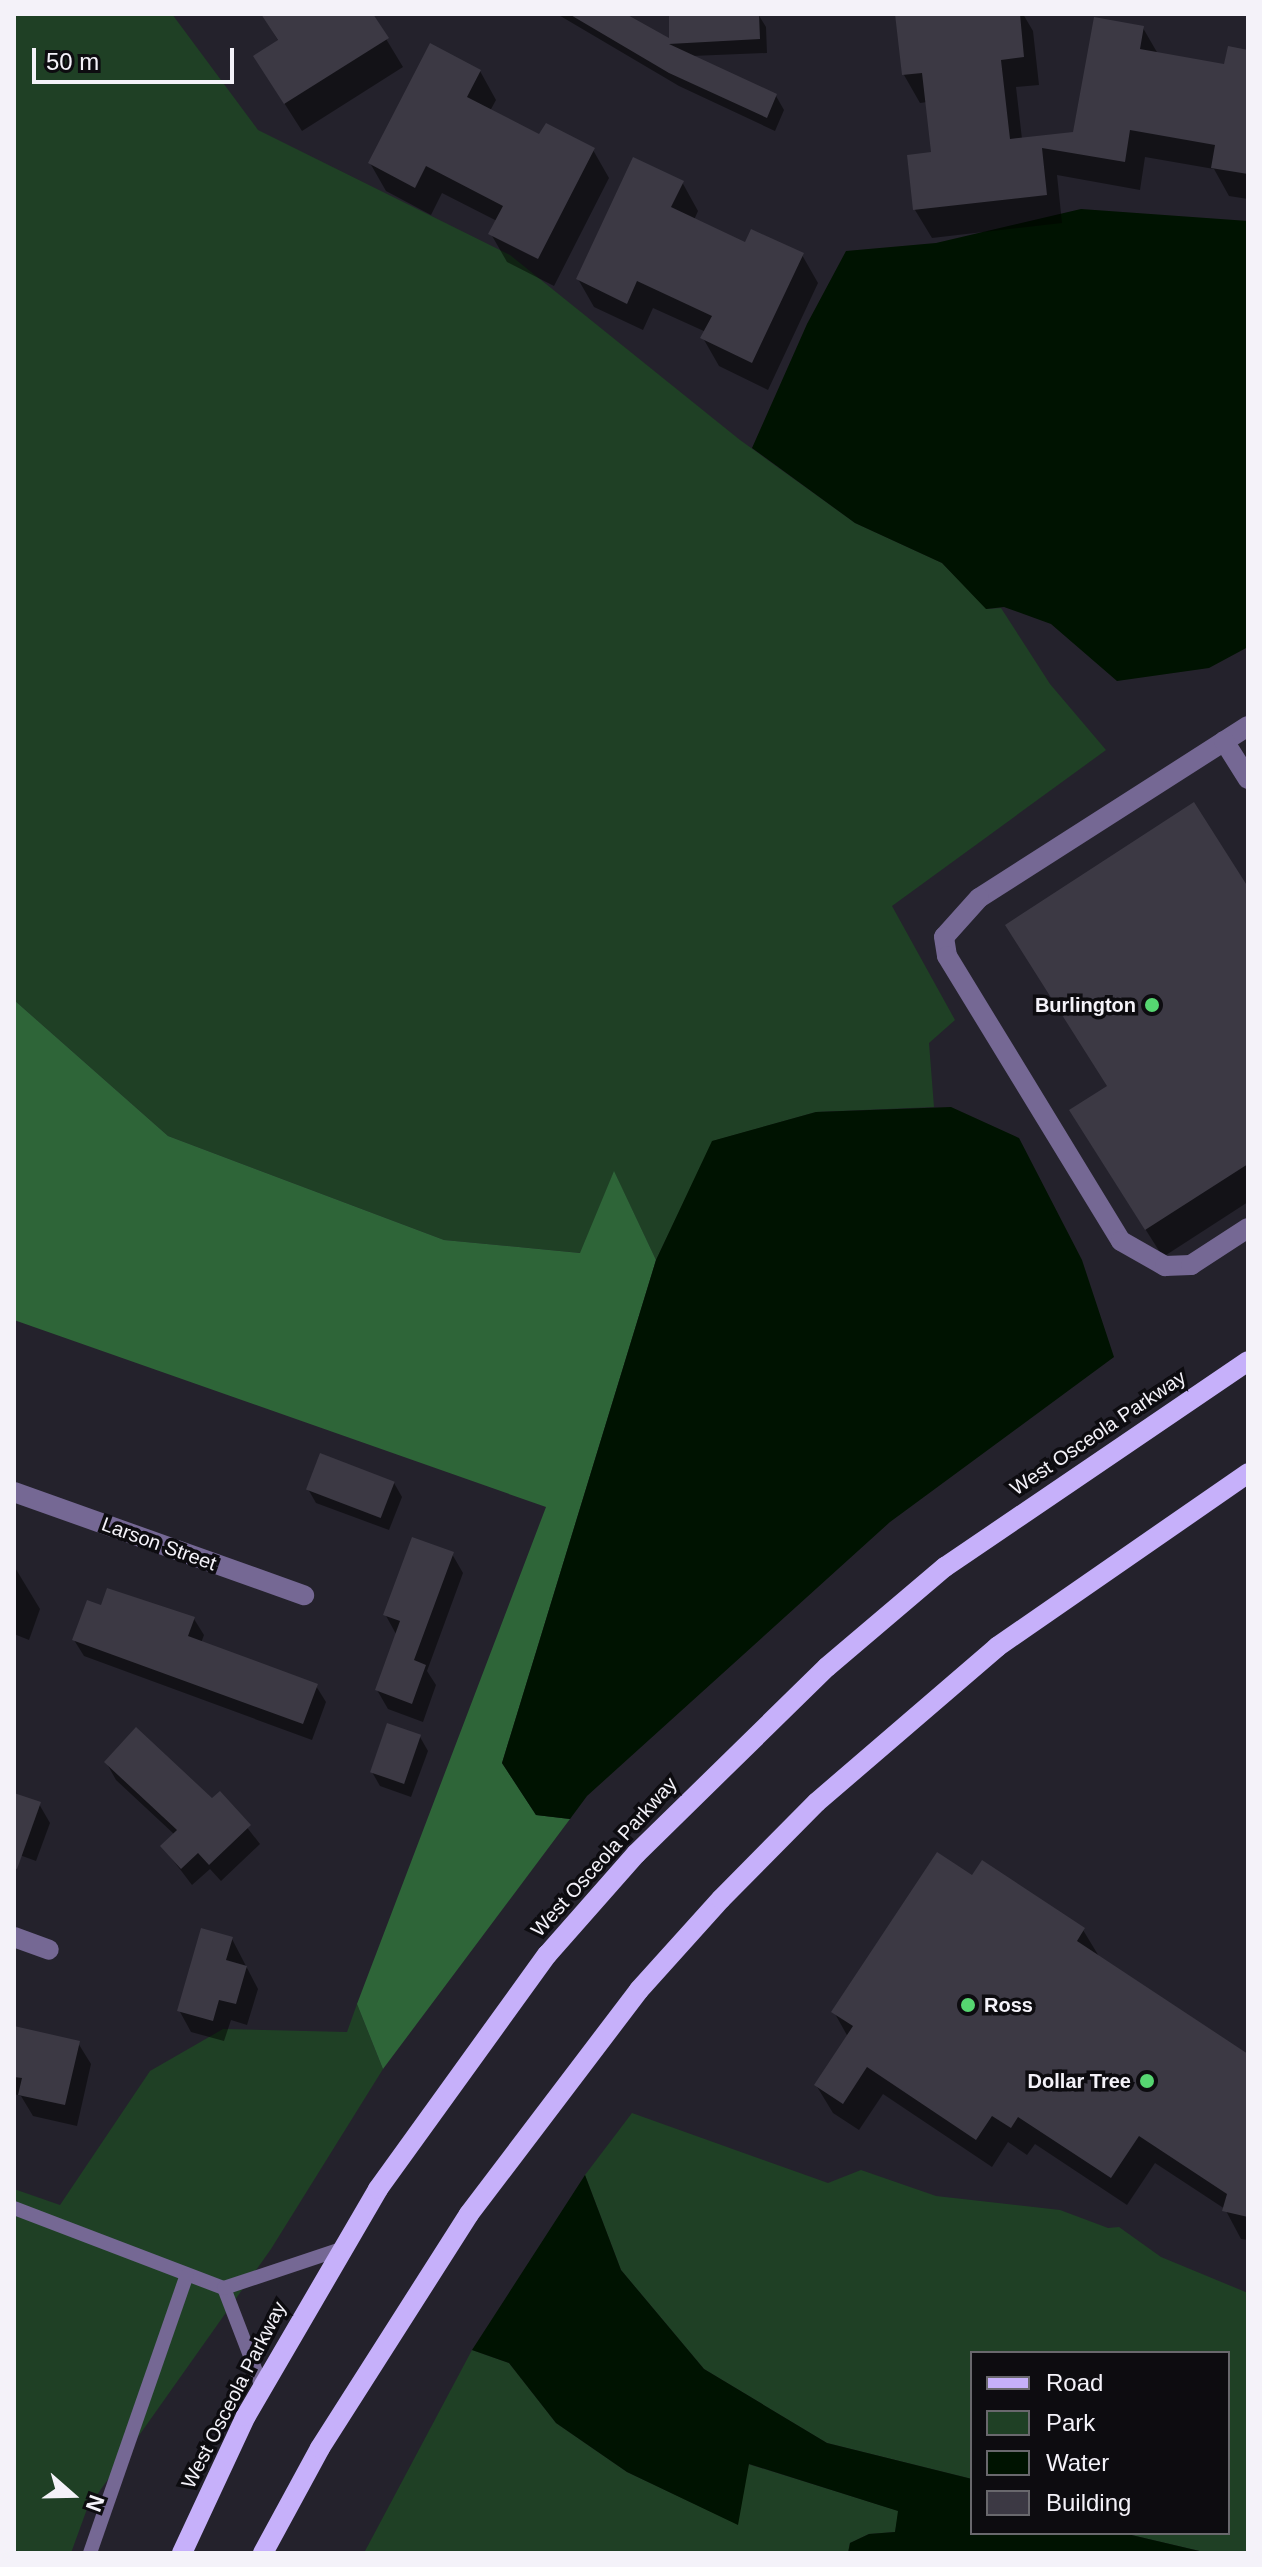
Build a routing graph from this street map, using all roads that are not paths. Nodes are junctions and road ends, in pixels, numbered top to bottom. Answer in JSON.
{"nodes":[{"id":1,"x":1248,"y":726,"type":"edge"},
{"id":2,"x":1224,"y":741,"type":"junction"},
{"id":3,"x":1248,"y":779,"type":"edge"},
{"id":4,"x":1248,"y":1228,"type":"edge"},
{"id":5,"x":1248,"y":1361,"type":"edge"},
{"id":6,"x":1248,"y":1473,"type":"edge"},
{"id":7,"x":14,"y":1492,"type":"edge"},
{"id":8,"x":304,"y":1595,"type":"dead end"},
{"id":9,"x":14,"y":1937,"type":"edge"},
{"id":10,"x":49,"y":1950,"type":"dead end"},
{"id":11,"x":14,"y":2208,"type":"edge"},
{"id":12,"x":341,"y":2249,"type":"junction"},
{"id":13,"x":187,"y":2275,"type":"junction"},
{"id":14,"x":224,"y":2288,"type":"junction"},
{"id":15,"x":262,"y":2387,"type":"junction"},
{"id":16,"x":90,"y":2553,"type":"edge"},
{"id":17,"x":182,"y":2553,"type":"edge"},
{"id":18,"x":263,"y":2553,"type":"edge"}],
"edges":[{"from":1,"to":2,"type":"street"},
{"from":2,"to":3,"type":"street"},
{"from":2,"to":4,"type":"street"},
{"from":5,"to":12,"type":"main road","name":"West Osceola Parkway"},
{"from":6,"to":18,"type":"main road"},
{"from":7,"to":8,"type":"street","name":"Larson Street"},
{"from":9,"to":10,"type":"street"},
{"from":11,"to":13,"type":"lane"},
{"from":12,"to":14,"type":"lane"},
{"from":12,"to":15,"type":"main road","name":"West Osceola Parkway"},
{"from":13,"to":14,"type":"lane"},
{"from":13,"to":16,"type":"lane"},
{"from":14,"to":15,"type":"lane"},
{"from":15,"to":17,"type":"main road","name":"West Osceola Parkway"}]}
